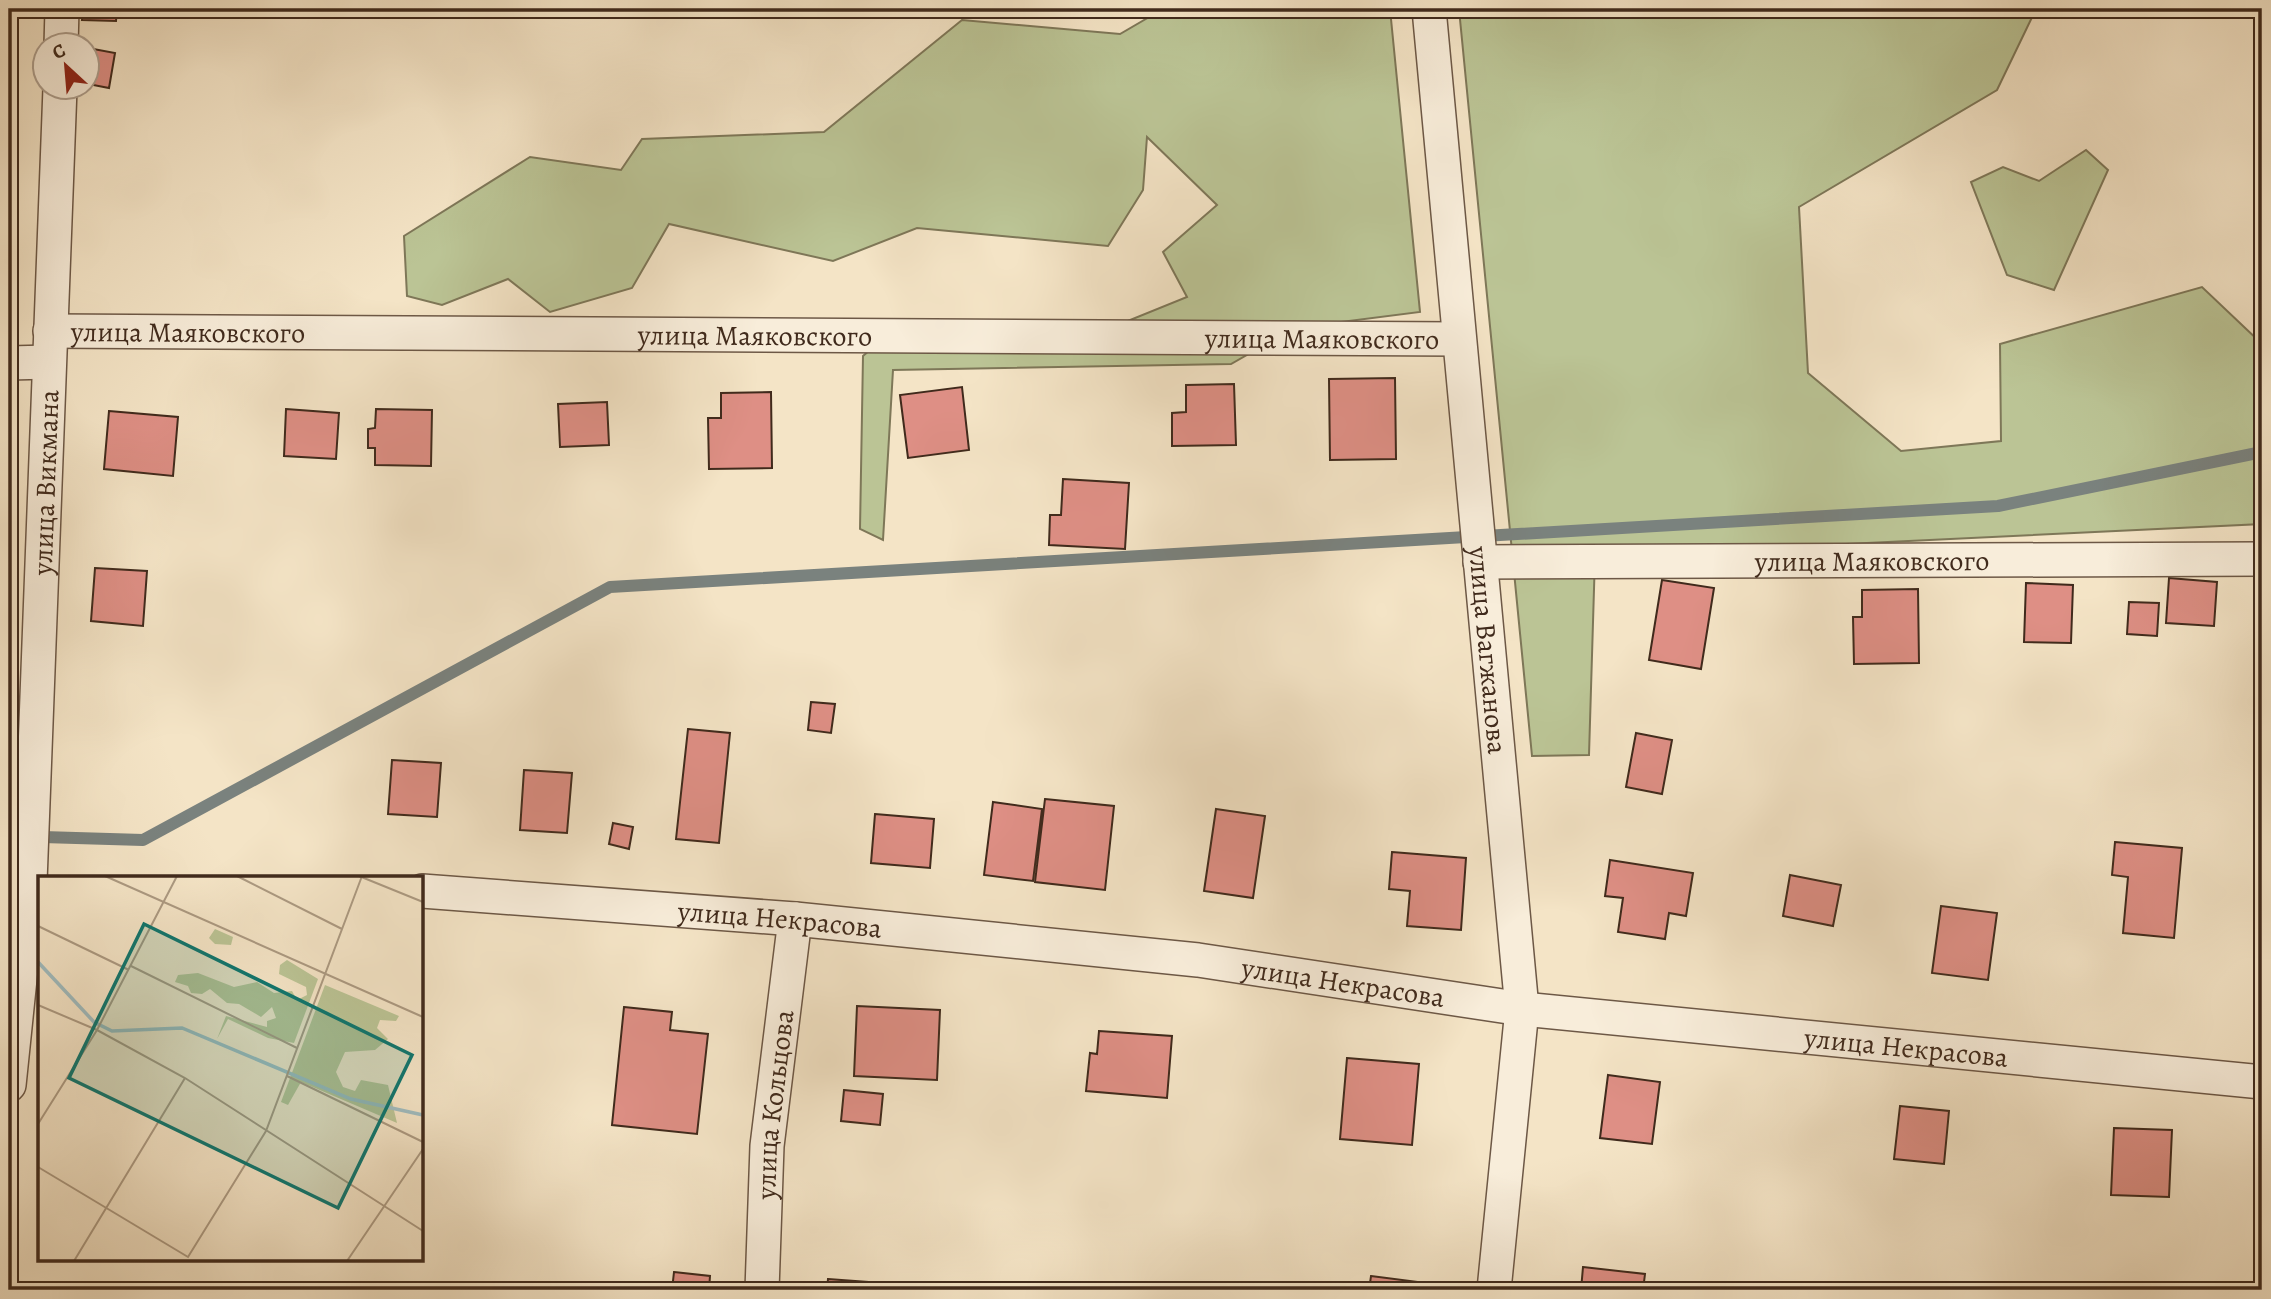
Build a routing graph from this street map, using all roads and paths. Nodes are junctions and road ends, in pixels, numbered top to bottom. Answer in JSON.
{"nodes":[{"id":1,"x":62,"y":9,"type":"edge"},
{"id":2,"x":1429,"y":9,"type":"edge"},
{"id":3,"x":61,"y":32,"type":"edge"},
{"id":4,"x":59,"y":102,"type":"edge"},
{"id":5,"x":1459,"y":339,"type":"junction"},
{"id":6,"x":50,"y":347,"type":"junction"},
{"id":7,"x":9,"y":363,"type":"edge"},
{"id":8,"x":2262,"y":559,"type":"edge"},
{"id":9,"x":1480,"y":562,"type":"junction"},
{"id":10,"x":26,"y":883,"type":"edge"},
{"id":11,"x":424,"y":891,"type":"edge"},
{"id":12,"x":795,"y":919,"type":"junction"},
{"id":13,"x":1522,"y":1009,"type":"junction"},
{"id":14,"x":2262,"y":1082,"type":"edge"},
{"id":15,"x":9,"y":1085,"type":"edge"},
{"id":16,"x":762,"y":1290,"type":"edge"},
{"id":17,"x":1494,"y":1290,"type":"edge"}],
"edges":[{"from":1,"to":3,"type":"street"},
{"from":2,"to":5,"type":"street","name":"улица Вагжанова"},
{"from":4,"to":6,"type":"street","name":"улица Викмана"},
{"from":5,"to":6,"type":"street","name":"улица Маяковского"},
{"from":5,"to":9,"type":"street","name":"улица Вагжанова"},
{"from":6,"to":7,"type":"street","name":"улица Маяковского"},
{"from":6,"to":10,"type":"street","name":"улица Викмана"},
{"from":8,"to":9,"type":"street","name":"улица Маяковского"},
{"from":9,"to":13,"type":"street","name":"улица Вагжанова"},
{"from":10,"to":15,"type":"street","name":"улица Викмана"},
{"from":11,"to":12,"type":"street","name":"улица Некрасова"},
{"from":12,"to":13,"type":"street","name":"улица Некрасова"},
{"from":12,"to":16,"type":"street","name":"улица Кольцова"},
{"from":13,"to":14,"type":"street","name":"улица Некрасова"},
{"from":13,"to":17,"type":"street","name":"улица Вагжанова"}]}
